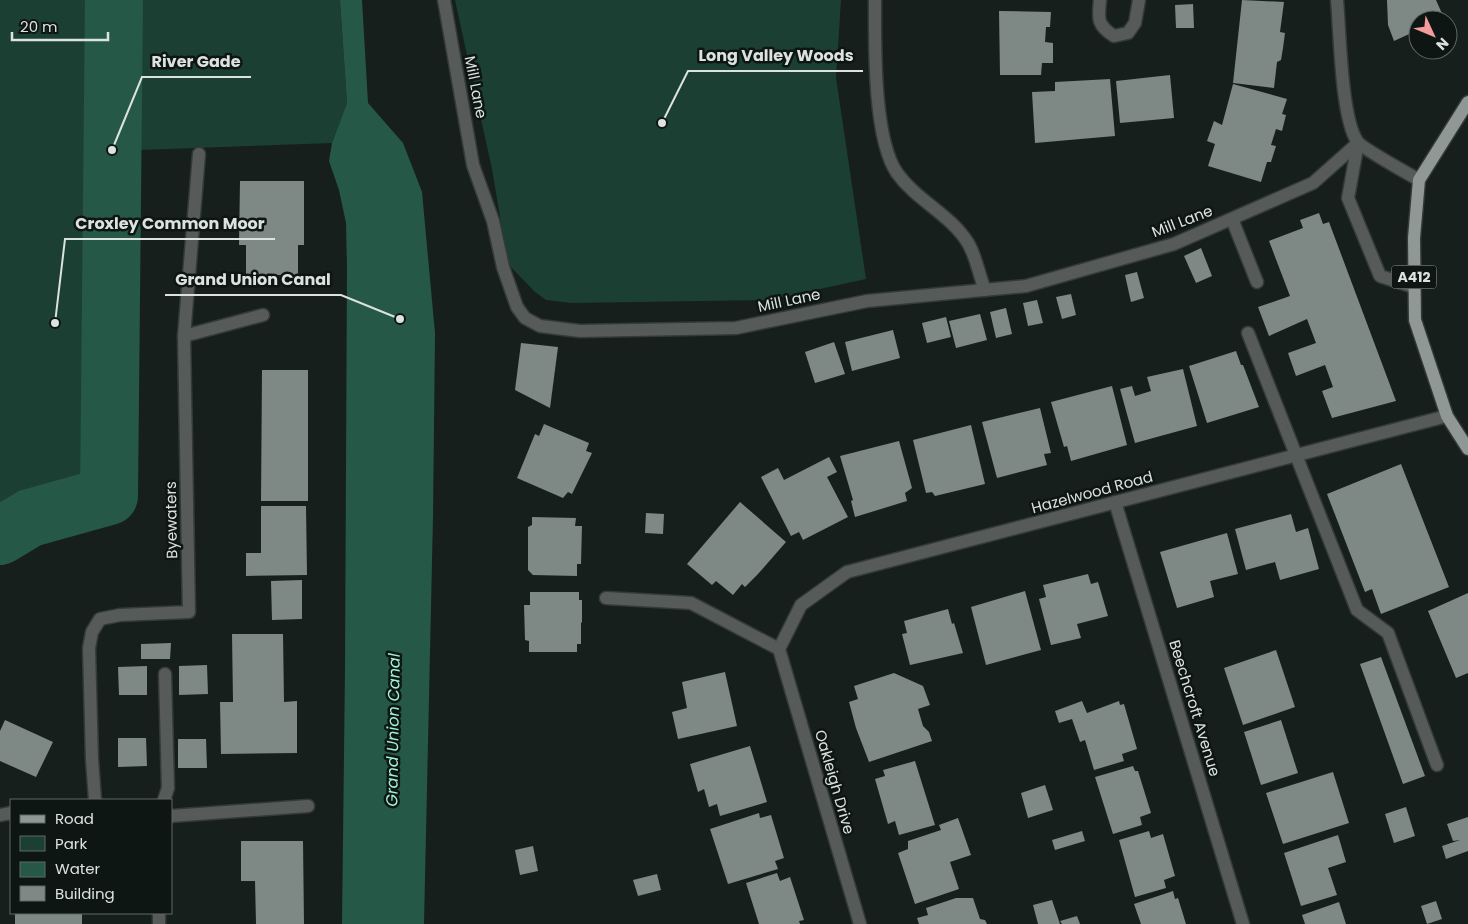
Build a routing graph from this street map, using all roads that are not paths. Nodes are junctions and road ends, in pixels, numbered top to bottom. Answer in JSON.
{"nodes":[{"id":1,"x":444,"y":0,"type":"edge"},
{"id":2,"x":875,"y":0,"type":"edge"},
{"id":3,"x":1100,"y":0,"type":"edge"},
{"id":4,"x":1139,"y":0,"type":"edge"},
{"id":5,"x":1338,"y":0,"type":"edge"},
{"id":6,"x":1468,"y":102,"type":"edge"},
{"id":7,"x":1358,"y":143,"type":"junction"},
{"id":8,"x":199,"y":154,"type":"dead end"},
{"id":9,"x":1419,"y":180,"type":"junction"},
{"id":10,"x":1232,"y":219,"type":"junction"},
{"id":11,"x":1257,"y":282,"type":"dead end"},
{"id":12,"x":1414,"y":287,"type":"junction"},
{"id":13,"x":985,"y":290,"type":"junction"},
{"id":14,"x":263,"y":315,"type":"dead end"},
{"id":15,"x":1248,"y":333,"type":"dead end"},
{"id":16,"x":184,"y":336,"type":"junction"},
{"id":17,"x":1448,"y":416,"type":"junction"},
{"id":18,"x":1468,"y":449,"type":"edge"},
{"id":19,"x":1296,"y":455,"type":"junction"},
{"id":20,"x":1115,"y":502,"type":"junction"},
{"id":21,"x":606,"y":598,"type":"dead end"},
{"id":22,"x":779,"y":649,"type":"junction"},
{"id":23,"x":165,"y":674,"type":"dead end"},
{"id":24,"x":1437,"y":765,"type":"dead end"},
{"id":25,"x":95,"y":799,"type":"edge"},
{"id":26,"x":164,"y":799,"type":"edge"},
{"id":27,"x":308,"y":806,"type":"dead end"},
{"id":28,"x":172,"y":816,"type":"edge"},
{"id":29,"x":860,"y":924,"type":"edge"},
{"id":30,"x":1243,"y":924,"type":"edge"}],
"edges":[{"from":1,"to":13,"type":"street","name":"Mill Lane"},
{"from":2,"to":13,"type":"street"},
{"from":3,"to":4,"type":"street"},
{"from":5,"to":7,"type":"street"},
{"from":6,"to":9,"type":"main road","number":"A412"},
{"from":7,"to":9,"type":"street"},
{"from":7,"to":10,"type":"street","name":"Mill Lane"},
{"from":7,"to":12,"type":"street"},
{"from":8,"to":16,"type":"street","name":"Byewaters"},
{"from":9,"to":12,"type":"main road","number":"A412"},
{"from":10,"to":11,"type":"street"},
{"from":10,"to":13,"type":"street","name":"Mill Lane"},
{"from":12,"to":17,"type":"main road","number":"A412"},
{"from":14,"to":16,"type":"street"},
{"from":15,"to":19,"type":"street"},
{"from":16,"to":25,"type":"street","name":"Byewaters"},
{"from":17,"to":18,"type":"main road","number":"A412"},
{"from":17,"to":19,"type":"street","name":"Hazelwood Road"},
{"from":19,"to":20,"type":"street","name":"Hazelwood Road"},
{"from":19,"to":24,"type":"street"},
{"from":20,"to":22,"type":"street","name":"Hazelwood Road"},
{"from":20,"to":30,"type":"street","name":"Beechcroft Avenue"},
{"from":21,"to":22,"type":"street"},
{"from":22,"to":29,"type":"street","name":"Oakleigh Drive"},
{"from":23,"to":26,"type":"street"},
{"from":27,"to":28,"type":"street"}]}
